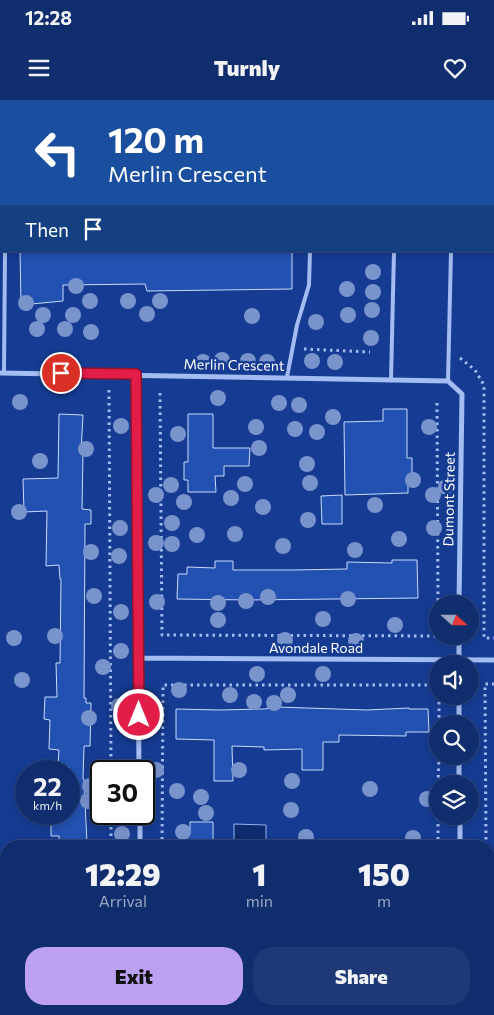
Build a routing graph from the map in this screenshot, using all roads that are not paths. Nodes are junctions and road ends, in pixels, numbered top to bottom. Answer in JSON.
{"nodes":[{"id":1,"x":5,"y":252,"type":"edge"},
{"id":2,"x":310,"y":252,"type":"edge"},
{"id":3,"x":394,"y":252,"type":"edge"},
{"id":4,"x":451,"y":252,"type":"edge"},
{"id":5,"x":2,"y":373,"type":"edge"},
{"id":6,"x":136,"y":374,"type":"junction"},
{"id":7,"x":287,"y":377,"type":"junction"},
{"id":8,"x":391,"y":380,"type":"junction"},
{"id":9,"x":448,"y":381,"type":"junction"},
{"id":10,"x":459,"y":595,"type":"edge"},
{"id":11,"x":139,"y":658,"type":"junction"},
{"id":12,"x":494,"y":660,"type":"edge"},
{"id":13,"x":479,"y":661,"type":"edge"},
{"id":14,"x":429,"y":662,"type":"edge"},
{"id":15,"x":139,"y":760,"type":"edge"},
{"id":16,"x":140,"y":825,"type":"edge"},
{"id":17,"x":460,"y":825,"type":"edge"},
{"id":18,"x":140,"y":840,"type":"edge"},
{"id":19,"x":460,"y":840,"type":"edge"}],
"edges":[{"from":1,"to":5,"type":"lane"},
{"from":2,"to":7,"type":"lane"},
{"from":3,"to":8,"type":"lane"},
{"from":4,"to":9,"type":"lane"},
{"from":5,"to":6,"type":"street","name":"Merlin Crescent"},
{"from":6,"to":7,"type":"street","name":"Merlin Crescent"},
{"from":6,"to":11,"type":"street"},
{"from":7,"to":8,"type":"street","name":"Merlin Crescent"},
{"from":8,"to":9,"type":"street","name":"Merlin Crescent"},
{"from":9,"to":10,"type":"street","name":"Dumont Street"},
{"from":11,"to":14,"type":"street","name":"Avondale Road"},
{"from":11,"to":15,"type":"street"},
{"from":12,"to":13,"type":"street","name":"Avondale Road"},
{"from":16,"to":18,"type":"street"},
{"from":17,"to":19,"type":"street"}]}
